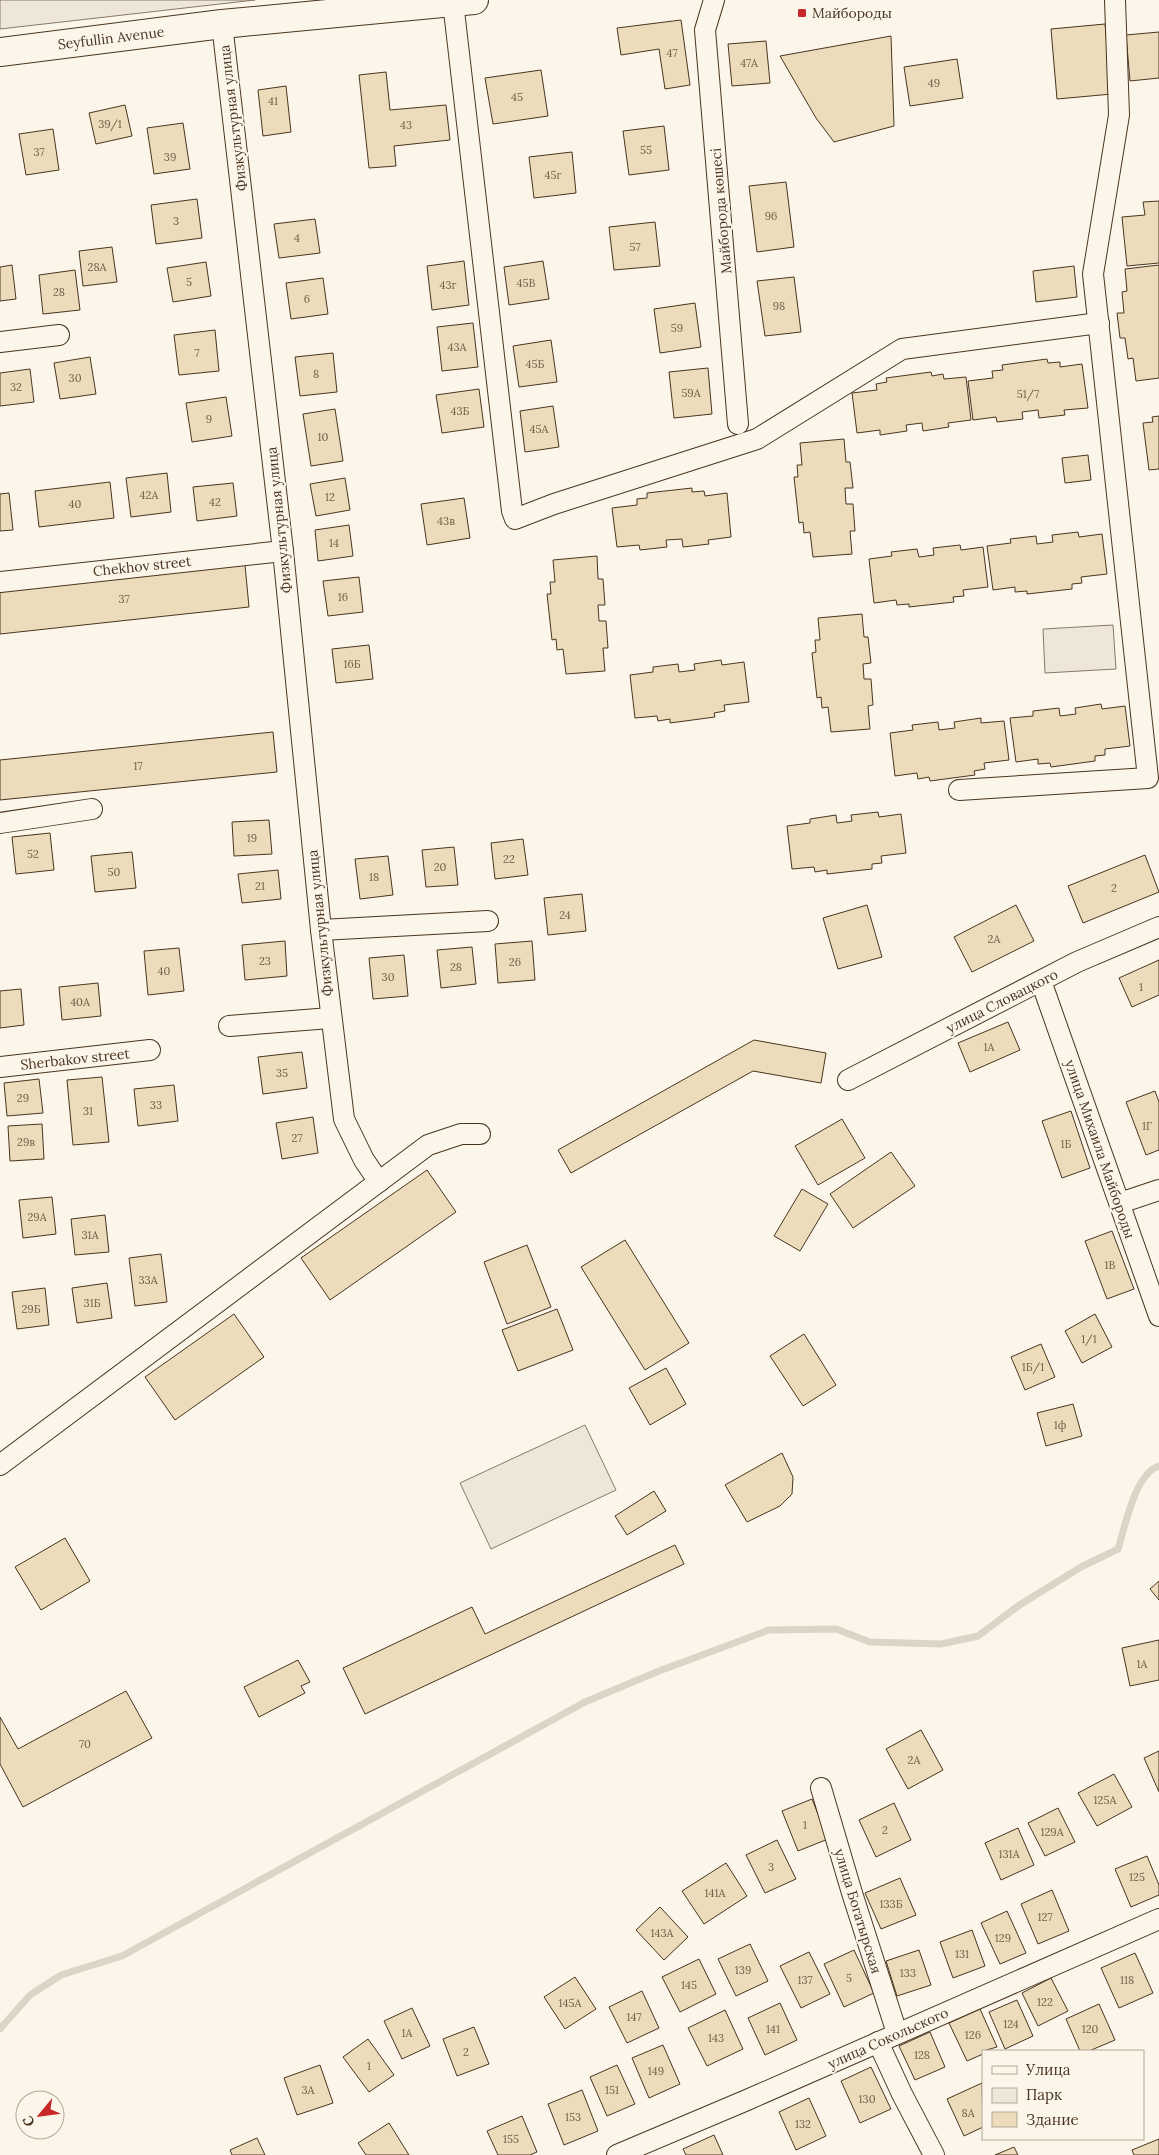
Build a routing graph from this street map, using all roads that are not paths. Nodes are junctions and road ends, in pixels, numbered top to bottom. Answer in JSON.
{"nodes":[{"id":1,"x":714,"y":0,"type":"edge"},
{"id":2,"x":1115,"y":0,"type":"edge"},
{"id":3,"x":463,"y":1,"type":"edge"},
{"id":4,"x":222,"y":24,"type":"junction"},
{"id":5,"x":0,"y":52,"type":"edge"},
{"id":6,"x":1099,"y":323,"type":"junction"},
{"id":7,"x":59,"y":336,"type":"dead end"},
{"id":8,"x":0,"y":342,"type":"edge"},
{"id":9,"x":738,"y":424,"type":"dead end"},
{"id":10,"x":283,"y":551,"type":"junction"},
{"id":11,"x":0,"y":582,"type":"edge"},
{"id":12,"x":959,"y":790,"type":"dead end"},
{"id":13,"x":92,"y":809,"type":"dead end"},
{"id":14,"x":0,"y":822,"type":"edge"},
{"id":15,"x":488,"y":921,"type":"dead end"},
{"id":16,"x":1159,"y":927,"type":"edge"},
{"id":17,"x":321,"y":930,"type":"junction"},
{"id":18,"x":1041,"y":981,"type":"junction"},
{"id":19,"x":330,"y":1018,"type":"junction"},
{"id":20,"x":229,"y":1026,"type":"dead end"},
{"id":21,"x":150,"y":1050,"type":"dead end"},
{"id":22,"x":0,"y":1067,"type":"edge"},
{"id":23,"x":848,"y":1080,"type":"dead end"},
{"id":24,"x":480,"y":1134,"type":"dead end"},
{"id":25,"x":379,"y":1182,"type":"junction"},
{"id":26,"x":1159,"y":1190,"type":"edge"},
{"id":27,"x":1120,"y":1204,"type":"junction"},
{"id":28,"x":1159,"y":1316,"type":"edge"},
{"id":29,"x":0,"y":1465,"type":"edge"},
{"id":30,"x":821,"y":1788,"type":"dead end"},
{"id":31,"x":1159,"y":1919,"type":"edge"},
{"id":32,"x":897,"y":2033,"type":"junction"},
{"id":33,"x":878,"y":2042,"type":"junction"},
{"id":34,"x":618,"y":2155,"type":"edge"},
{"id":35,"x":934,"y":2155,"type":"edge"}],
"edges":[{"from":1,"to":9,"type":"street","name":"Майборода көшесі"},
{"from":2,"to":6,"type":"street"},
{"from":3,"to":4,"type":"main road"},
{"from":3,"to":6,"type":"street"},
{"from":4,"to":5,"type":"main road","name":"Seyfullin Avenue"},
{"from":4,"to":10,"type":"street","name":"Физкультурная улица"},
{"from":6,"to":12,"type":"street"},
{"from":7,"to":8,"type":"street"},
{"from":10,"to":11,"type":"street","name":"Chekhov street"},
{"from":10,"to":17,"type":"street","name":"Физкультурная улица"},
{"from":13,"to":14,"type":"street"},
{"from":15,"to":17,"type":"street"},
{"from":16,"to":18,"type":"street","name":"улица Словацкого"},
{"from":17,"to":19,"type":"street","name":"Физкультурная улица"},
{"from":18,"to":23,"type":"street","name":"улица Словацкого"},
{"from":18,"to":27,"type":"street","name":"улица Михаила Майбороды"},
{"from":19,"to":20,"type":"street"},
{"from":19,"to":25,"type":"street","name":"Физкультурная улица"},
{"from":21,"to":22,"type":"street","name":"Sherbakov street"},
{"from":24,"to":25,"type":"street"},
{"from":25,"to":29,"type":"street"},
{"from":26,"to":27,"type":"street"},
{"from":27,"to":28,"type":"street","name":"улица Михаила Майбороды"},
{"from":30,"to":32,"type":"street","name":"улица Богатырская"},
{"from":31,"to":32,"type":"street","name":"улица Сокольского"},
{"from":32,"to":33,"type":"street","name":"улица Сокольского"},
{"from":33,"to":34,"type":"street","name":"улица Сокольского"},
{"from":33,"to":35,"type":"street"}]}
